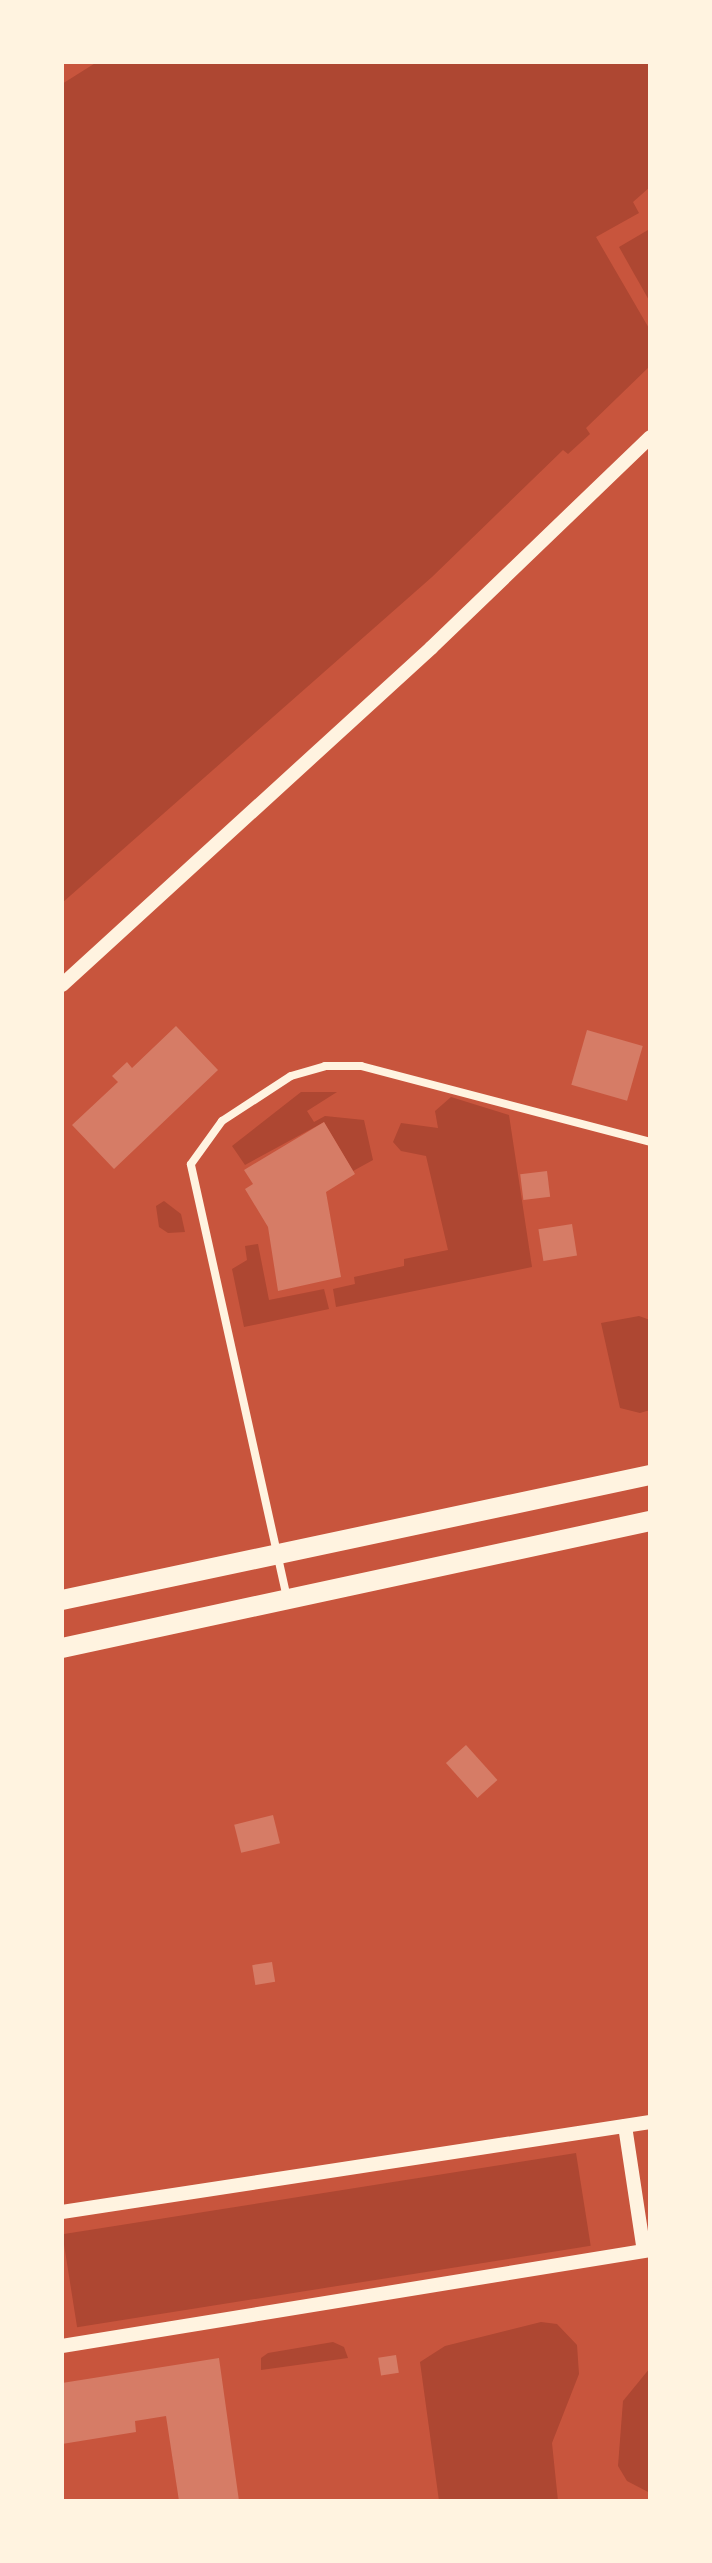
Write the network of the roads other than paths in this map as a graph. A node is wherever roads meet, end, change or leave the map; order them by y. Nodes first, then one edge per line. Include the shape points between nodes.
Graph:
1 (650, 437) edge
2 (62, 985) edge
3 (650, 1142) edge
4 (650, 1475) edge
5 (650, 1521) edge
6 (276, 1556) junction
7 (287, 1598) junction
8 (62, 1600) edge
9 (62, 1648) edge
10 (650, 2122) edge
11 (625, 2126) junction
12 (62, 2212) edge
13 (647, 2251) edge
14 (62, 2346) edge

1 - 2 street via 431,648
3 - 6 street via 361,1066 325,1066 291,1076 222,1121 191,1164
4 - 6 main road
5 - 7 main road
6 - 7 street
6 - 8 main road
7 - 9 main road
10 - 11 street
11 - 12 street
11 - 13 street
13 - 14 street

